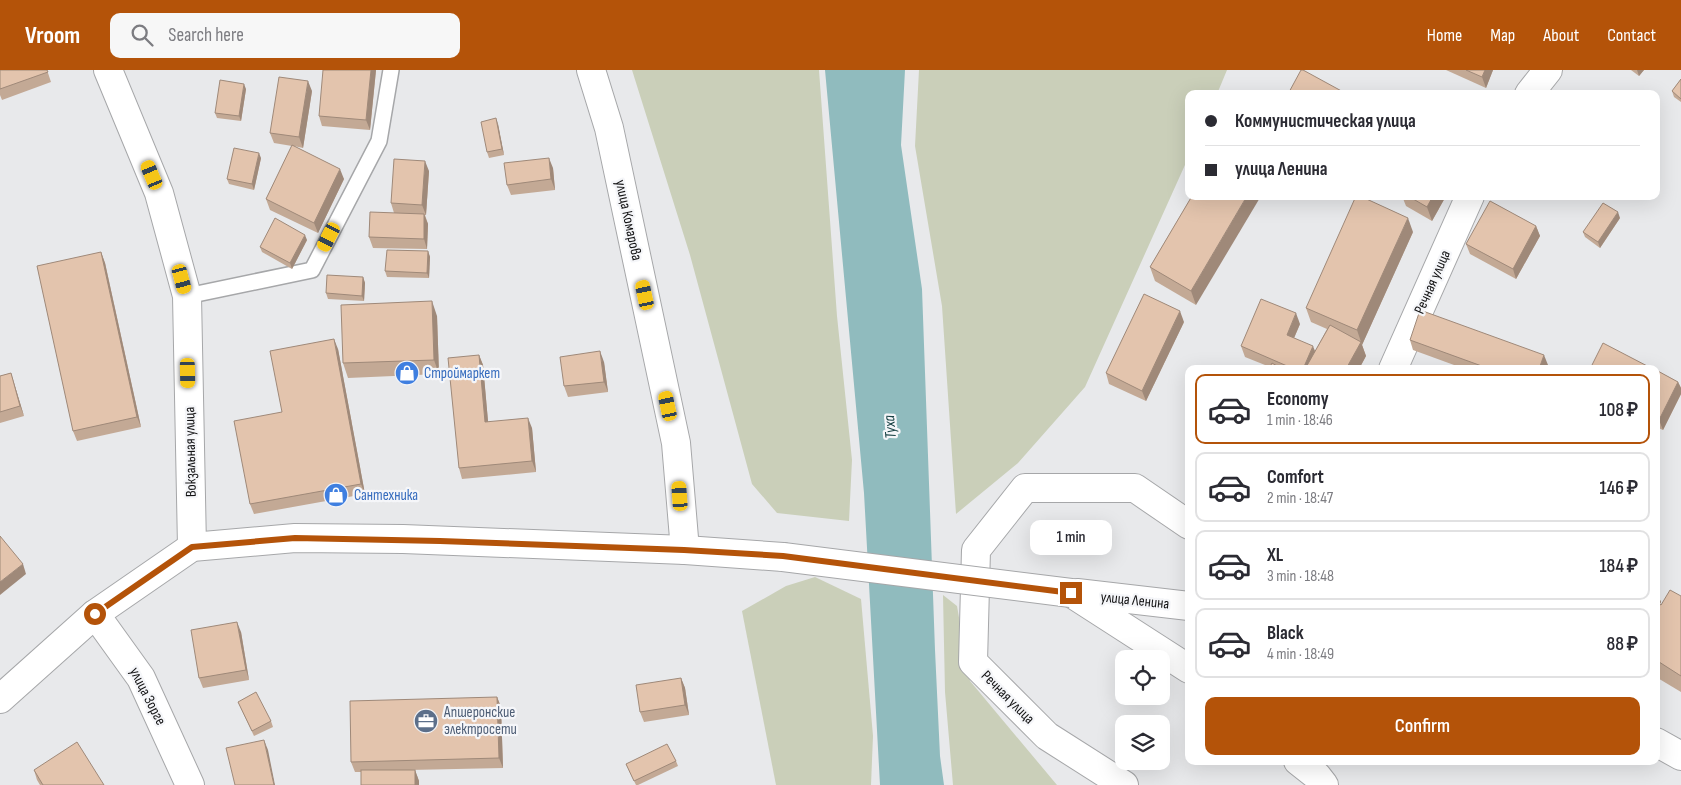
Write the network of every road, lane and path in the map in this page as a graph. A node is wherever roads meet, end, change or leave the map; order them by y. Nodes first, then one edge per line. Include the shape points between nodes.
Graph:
1 (108, 70) edge
2 (391, 70) edge
3 (591, 70) edge
4 (1548, 70) edge
5 (1532, 90) edge
6 (1468, 200) edge
7 (187, 296) junction
8 (1395, 365) edge
9 (1185, 522) edge
10 (192, 547) junction
11 (684, 550) junction
12 (1071, 593) junction
13 (1185, 606) edge
14 (95, 614) junction
15 (1185, 666) edge
16 (0, 699) edge
17 (1660, 744) edge
18 (1681, 756) edge
19 (1303, 765) edge
20 (190, 785) edge
21 (1124, 785) edge
22 (1324, 785) edge

1 - 7 street, Вокзальная улица via 159,193
2 - 7 lane via 379,140 312,270
3 - 11 street, улица Комарова via 610,128 676,443
4 - 5 street
6 - 8 street, Речная улица
7 - 10 street, Вокзальная улица
9 - 21 street, Речная улица via 1135,488 1025,488 976,550 974,662 1047,736
10 - 11 street, улица Ленина via 295,538
10 - 14 street
11 - 12 street, улица Ленина, bridge via 783,556
12 - 13 street, улица Ленина
12 - 15 street
14 - 16 street
14 - 20 street, улица Зорге via 141,678
17 - 18 street
19 - 22 street

